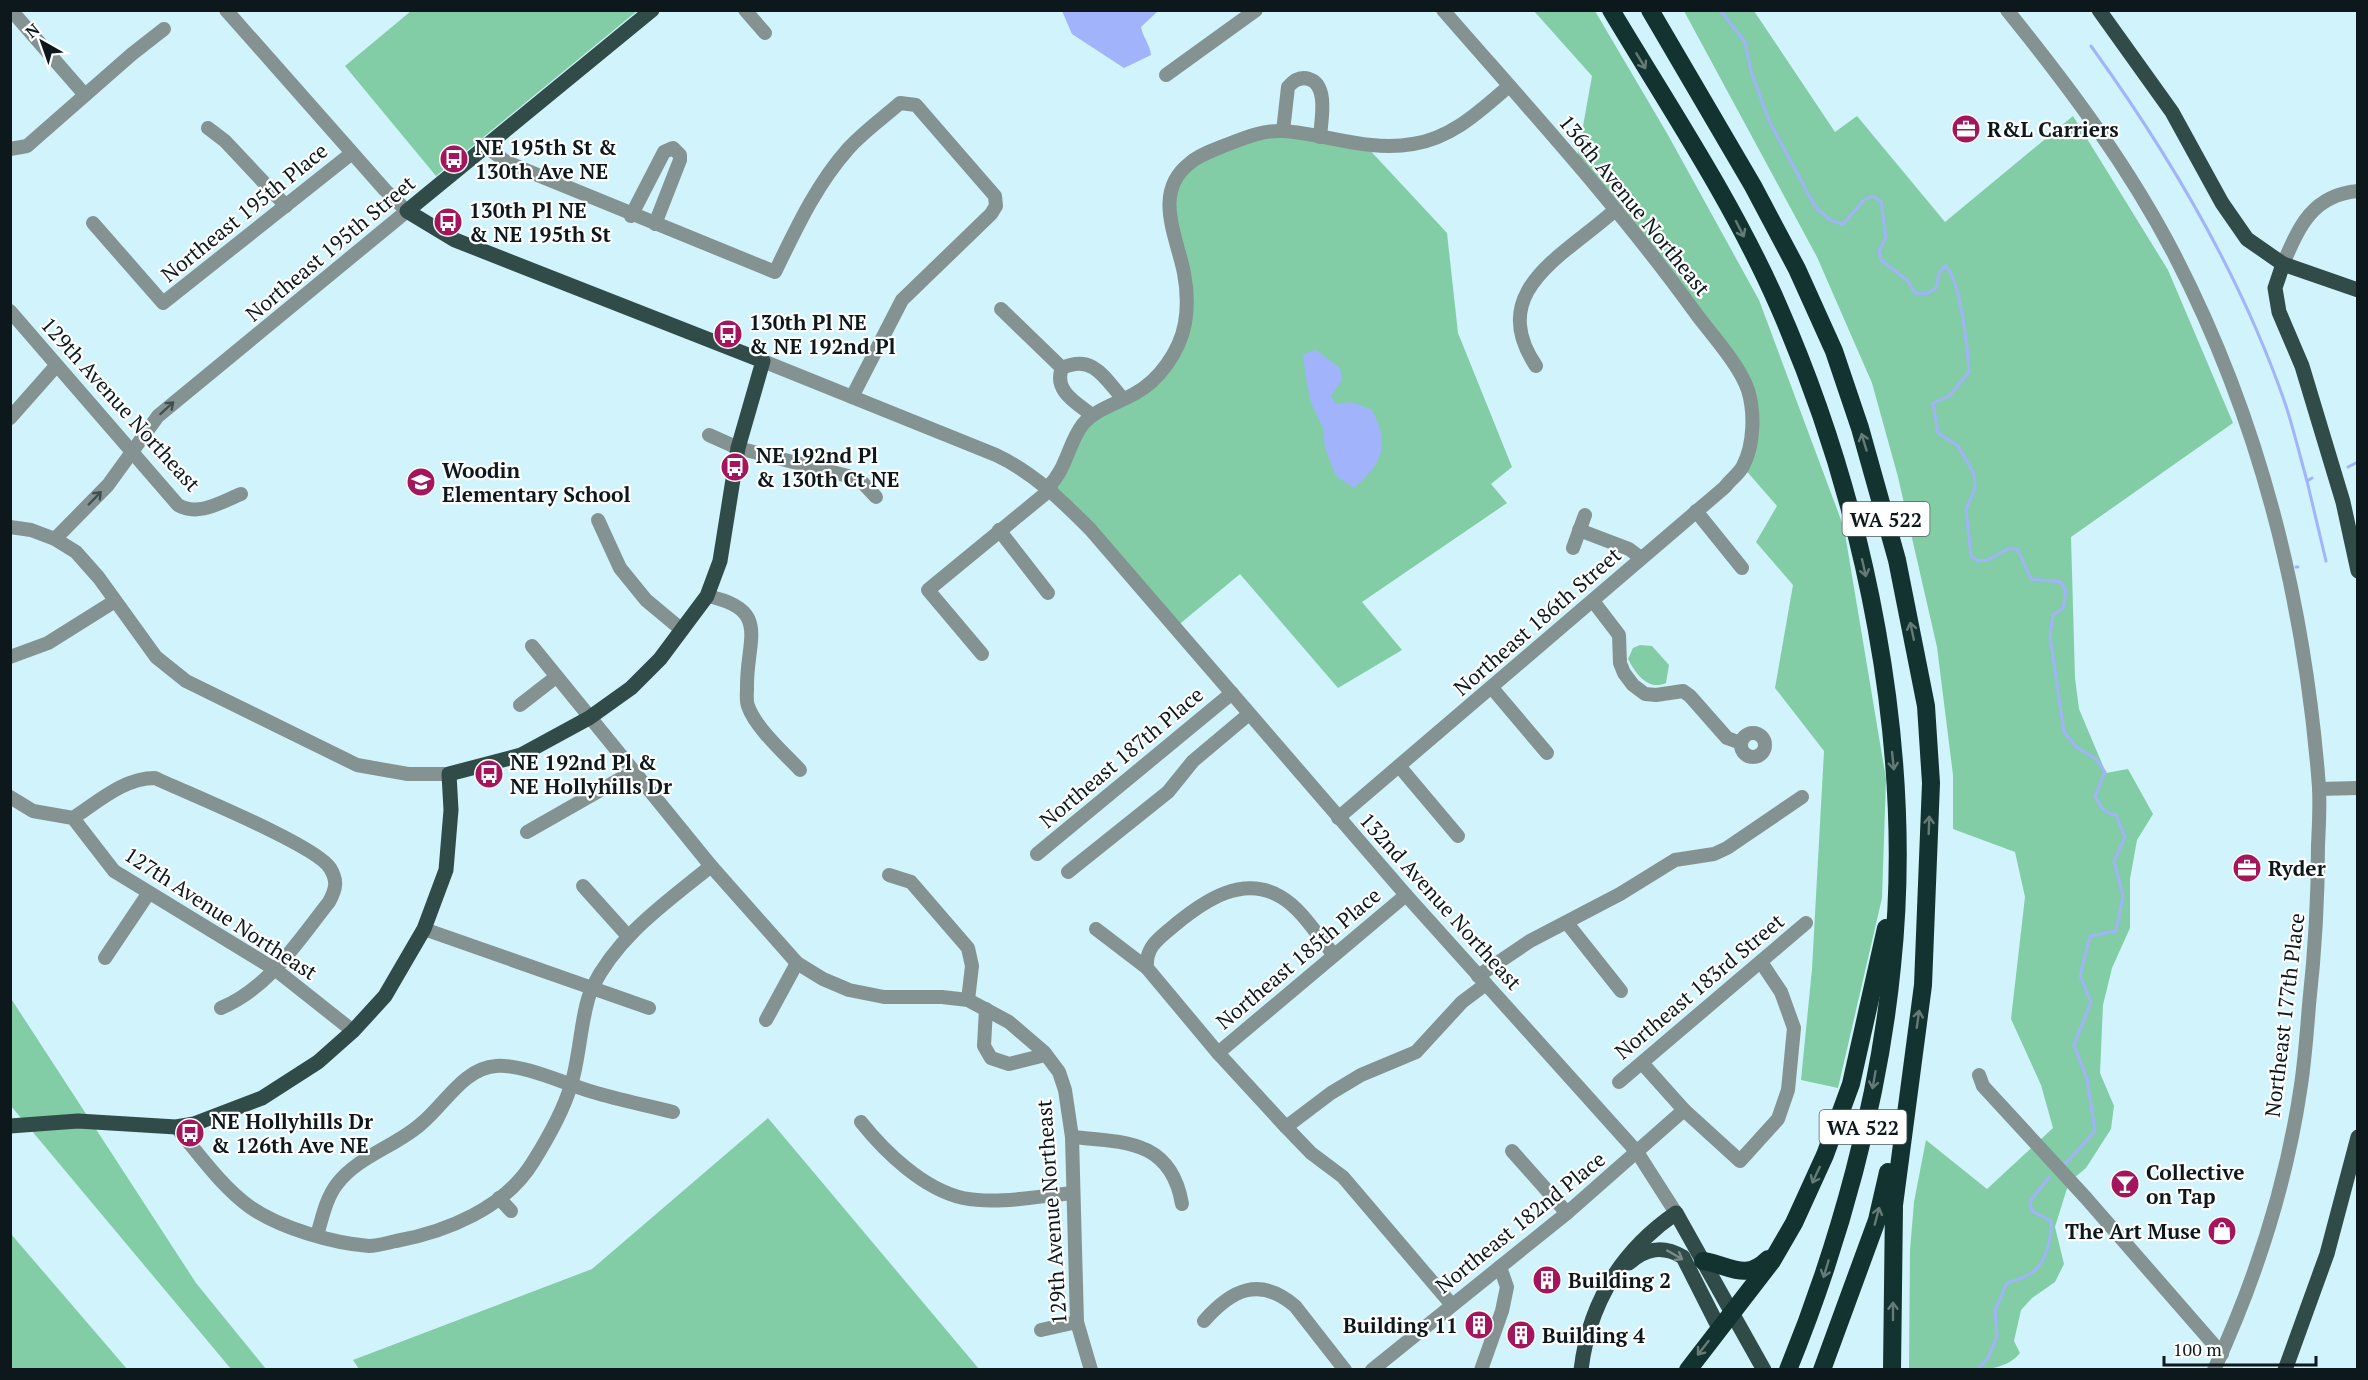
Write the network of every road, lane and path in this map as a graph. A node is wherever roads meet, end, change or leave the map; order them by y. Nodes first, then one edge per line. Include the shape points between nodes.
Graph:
1 (11, 10) edge
2 (226, 10) edge
3 (652, 10) edge
4 (745, 10) edge
5 (1256, 10) edge
6 (1443, 10) edge
7 (1611, 10) edge
8 (1650, 10) edge
9 (2007, 10) edge
10 (2099, 10) edge
11 (164, 30) dead end
12 (765, 33) dead end
13 (1166, 75) dead end
14 (1509, 86) junction
15 (85, 95) junction
16 (208, 128) dead end
17 (1283, 131) junction
18 (1320, 137) junction
19 (487, 147) junction
20 (10, 149) edge
21 (352, 153) junction
22 (2358, 191) edge
23 (285, 206) junction
24 (1615, 210) junction
25 (407, 211) junction
26 (631, 216) junction
27 (93, 223) dead end
28 (655, 224) junction
29 (2283, 264) junction
30 (2358, 290) edge
31 (1001, 309) dead end
32 (10, 310) edge
33 (763, 361) junction
34 (57, 366) junction
35 (1536, 366) dead end
36 (1062, 368) junction
37 (852, 397) junction
38 (1123, 399) junction
39 (1092, 415) junction
40 (10, 418) edge
41 (709, 435) dead end
42 (1749, 445) joint
43 (738, 448) junction
44 (133, 454) junction
45 (1050, 488) junction
46 (241, 494) dead end
47 (876, 497) dead end
48 (1696, 511) junction
49 (1585, 515) dead end
50 (598, 520) dead end
51 (10, 527) edge
52 (999, 530) junction
53 (1579, 530) junction
54 (55, 539) junction
55 (1573, 548) dead end
56 (1641, 558) junction
57 (1742, 568) dead end
58 (2358, 571) edge
59 (1048, 593) dead end
60 (706, 596) junction
61 (115, 601) junction
62 (1593, 601) junction
63 (681, 630) junction
64 (532, 646) dead end
65 (982, 654) dead end
66 (10, 657) edge
67 (556, 677) junction
68 (1492, 688) junction
69 (1232, 693) junction
70 (520, 705) dead end
71 (1249, 714) junction
72 (589, 718) junction
73 (1741, 743) dead end
74 (1547, 753) dead end
75 (1400, 766) junction
76 (800, 770) dead end
77 (634, 771) junction
78 (449, 774) junction
79 (2358, 788) edge
80 (2319, 789) junction
81 (10, 797) edge
82 (1802, 797) dead end
83 (74, 818) junction
84 (1338, 818) junction
85 (527, 832) dead end
86 (1458, 836) dead end
87 (1037, 854) dead end
88 (711, 866) junction
89 (1068, 872) dead end
90 (889, 875) dead end
91 (1897, 876) junction
92 (583, 886) dead end
93 (148, 894) junction
94 (1406, 895) junction
95 (1567, 923) junction
96 (1806, 923) dead end
97 (424, 929) junction
98 (1096, 929) dead end
99 (627, 935) junction
100 (1334, 955) junction
101 (105, 958) dead end
102 (1761, 962) junction
103 (797, 963) junction
104 (1147, 968) junction
105 (276, 970) junction
106 (1482, 980) junction
107 (592, 989) junction
108 (1621, 991) dead end
109 (968, 1000) junction
110 (221, 1008) dead end
111 (649, 1008) dead end
112 (986, 1009) junction
113 (766, 1020) dead end
114 (353, 1031) junction
115 (1218, 1053) junction
116 (1046, 1055) junction
117 (1642, 1063) junction
118 (1979, 1075) dead end
119 (1909, 1077) junction
120 (1619, 1082) dead end
121 (571, 1085) junction
122 (1684, 1110) junction
123 (673, 1112) dead end
124 (861, 1122) dead end
125 (10, 1126) edge
126 (176, 1127) junction
127 (1286, 1127) junction
128 (1072, 1137) junction
129 (2358, 1137) edge
130 (1512, 1150) dead end
131 (1637, 1152) junction
132 (1073, 1193) junction
133 (499, 1198) junction
134 (1182, 1204) dead end
135 (511, 1211) dead end
136 (1567, 1213) junction
137 (1676, 1213) junction
138 (316, 1235) junction
139 (1780, 1247) junction
140 (1703, 1261) junction
141 (1500, 1267) junction
142 (1609, 1281) junction
143 (1452, 1305) junction
144 (1733, 1314) junction
145 (1204, 1321) dead end
146 (1077, 1322) junction
147 (1719, 1328) junction
148 (1041, 1330) dead end
149 (2222, 1354) junction
150 (1091, 1370) edge
151 (1345, 1370) edge
152 (1372, 1370) edge
153 (1481, 1370) edge
154 (1581, 1370) edge
155 (1688, 1370) edge
156 (1764, 1370) edge
157 (1788, 1370) edge
158 (1822, 1370) edge
159 (1892, 1370) edge
160 (2214, 1370) edge
161 (2285, 1370) edge

1 - 15 street
2 - 21 street
3 - 19 main road, Northeast 195th Street
4 - 12 street
5 - 13 street
6 - 14 street, 136th Avenue Northeast
7 -> 91 highway, WA 522 via 1726,202 1778,303 1826,424 1876,619 1894,778
119 -> 8 highway, WA 522 via 1923,986 1931,783 1926,706 1897,560 1834,351 1753,186
9 - 80 street, Northeast 177th Place via 2113,151 2196,300 2258,458 2280,536 2300,626
10 - 29 main road via 2172,112 2234,223 2247,239
11 - 15 street
14 - 18 street via 1456,128 1415,144 1365,145
14 - 24 street, 136th Avenue Northeast
15 - 20 street via 27,146
16 - 23 street
17 - 18 street
17 - 18 street via 1288,87 1304,78 1316,82 1320,89
17 - 38 street via 1246,137 1204,154 1180,173 1168,207 1187,297 1185,323 1163,369 1148,385
19 - 25 main road, Northeast 195th Street
19 - 26 street via 514,165
21 - 23 street, Northeast 195th Place
21 - 25 street
22 - 29 street via 2331,198 2301,222
23 - 27 street, Northeast 195th Place via 164,303
24 - 35 street via 1539,276 1523,298 1518,326
24 - 42 street, 136th Avenue Northeast via 1679,290 1748,389 1753,414
25 - 33 main road via 455,240
44 -> 25 street, Northeast 195th Street via 146,429 192,385 274,323
26 - 28 street
26 - 28 street via 664,152 674,148 680,160
28 - 37 street via 775,272 805,210 849,148 900,103 916,105 995,196 996,206 902,300
29 - 30 main road
29 - 58 main road via 2276,288 2279,312 2302,366 2339,490
31 - 36 street
32 - 34 street, 129th Avenue Northeast
33 - 37 street, 132nd Avenue Northeast
33 - 43 main road
34 - 40 street
34 - 44 street, 129th Avenue Northeast
36 - 38 street via 1082,362 1092,365
36 - 39 street via 1059,375 1063,390
37 - 45 street, 132nd Avenue Northeast via 1004,459
38 - 39 street
39 - 45 street via 1078,433
41 - 43 street
42 - 48 street, Northeast 186th Street via 1743,467
43 - 47 street via 848,476 862,482
43 - 60 main road via 720,561
44 - 46 street, 129th Avenue Northeast via 188,510 202,510
54 -> 44 street, Northeast 195th Street via 108,486
45 - 52 street
45 - 69 street, 132nd Avenue Northeast
48 - 56 street, Northeast 186th Street
48 - 57 street
49 - 53 street
50 - 63 street via 620,568 646,600
51 - 54 street
52 - 59 street
52 - 65 street via 928,590
53 - 55 street
53 - 56 street via 1629,549
54 - 61 street via 88,564
56 - 62 street, Northeast 186th Street
60 - 63 main road
60 - 76 street via 726,600 751,623 747,706
61 - 66 street via 48,643
61 - 78 street via 156,657 186,681 357,765 408,774
62 - 68 street, Northeast 186th Street
62 - 73 street via 1618,635 1620,663 1633,685 1645,694 1683,692 1727,738
63 - 72 main road via 660,659 631,688
64 - 67 street, 129th Avenue Northeast
67 - 70 street
67 - 72 street, 129th Avenue Northeast
68 - 74 street
68 - 75 street, Northeast 186th Street
69 - 71 street, 132nd Avenue Northeast
69 - 87 street, Northeast 187th Place
71 - 84 street, 132nd Avenue Northeast
71 - 89 street via 1193,761 1168,792
72 - 77 street, 129th Avenue Northeast
72 - 78 main road via 521,754
75 - 84 street, Northeast 186th Street
75 - 86 street
77 - 85 street
77 - 88 street, 129th Avenue Northeast
78 - 97 main road via 451,810 446,870
79 - 80 street
80 - 149 street, Northeast 177th Place via 2317,928 2301,1085 2284,1168
81 - 83 street via 33,811
82 - 95 street via 1726,848 1675,860
83 - 93 street, 127th Avenue Northeast via 114,871
83 - 105 street via 128,782 155,778 317,854 330,866 336,890
84 - 94 street, 132nd Avenue Northeast
88 - 99 street
88 - 103 street, 129th Avenue Northeast
90 - 109 street via 911,882 968,948 972,966
91 -> 139 highway via 1851,1084 1825,1155
91 -> 157 highway, WA 522 via 1892,966 1873,1088 1845,1207
92 - 99 street
93 - 101 street
93 - 105 street, 127th Avenue Northeast
94 - 100 street, Northeast 185th Place
94 - 106 street, 132nd Avenue Northeast
95 - 106 street via 1530,941
95 - 108 street
96 - 102 street, Northeast 183rd Street
97 - 107 street
97 - 114 main road via 385,996
98 - 104 street
99 - 107 street
100 - 104 street via 1281,897 1261,889 1242,889 1224,892 1198,906 1152,945 1146,955
100 - 115 street, Northeast 185th Place
102 - 117 street, Northeast 183rd Street
102 - 122 street via 1781,992 1794,1028 1788,1090 1778,1119 1740,1161
103 - 109 street, 129th Avenue Northeast via 849,990 884,997
103 - 113 street
104 - 115 street
105 - 110 street via 243,999
105 - 114 street, 127th Avenue Northeast
106 - 127 street via 1416,1052 1361,1075
106 - 131 street, 132nd Avenue Northeast
107 - 111 street
107 - 121 street
109 - 112 street, 129th Avenue Northeast
112 - 116 street, 129th Avenue Northeast via 1009,1022
112 - 116 street via 984,1046 991,1058 1009,1064
114 - 126 main road via 318,1062 262,1098
115 - 127 street
116 - 128 street, 129th Avenue Northeast via 1059,1072 1065,1090
117 - 120 street, Northeast 183rd Street
117 - 122 street
118 - 149 street via 1983,1086
158 -> 119 highway, WA 522 via 1877,1220
159 -> 119 highway via 1894,1205
121 - 123 street
121 - 133 street via 532,1165
121 - 138 street via 499,1065 470,1075 422,1124 350,1170 337,1184
122 - 131 street, Northeast 182nd Place
124 - 132 street via 878,1143 940,1191 993,1200
125 - 126 main road via 78,1121
126 - 138 street via 250,1207 285,1226
127 - 143 street via 1342,1177
128 - 132 street, 129th Avenue Northeast
128 - 134 street via 1127,1142 1150,1149 1178,1182
129 - 161 main road via 2327,1254
130 - 136 street
131 - 136 street, Northeast 182nd Place
131 - 137 street, 132nd Avenue Northeast
132 - 146 street, 129th Avenue Northeast
133 - 135 street
133 - 138 street via 436,1232 406,1239 370,1246
136 - 141 street, Northeast 182nd Place
137 - 140 main road, 132nd Avenue Northeast
137 - 142 main road via 1639,1243
139 - 140 highway via 1750,1271
139 - 144 highway
140 - 144 main road, 132nd Avenue Northeast
141 - 143 street, Northeast 182nd Place
141 - 153 street via 1506,1287 1502,1311
142 -> 147 main road via 1646,1252 1672,1251 1683,1257
142 - 154 main road via 1587,1332
143 - 152 street, Northeast 182nd Place
144 - 147 highway
144 - 156 main road, 132nd Avenue Northeast
145 - 151 street via 1236,1293 1252,1288 1268,1291 1285,1297 1295,1306
146 - 148 street
146 - 150 street, 129th Avenue Northeast
147 -> 155 highway
149 - 160 street, Northeast 177th Place

